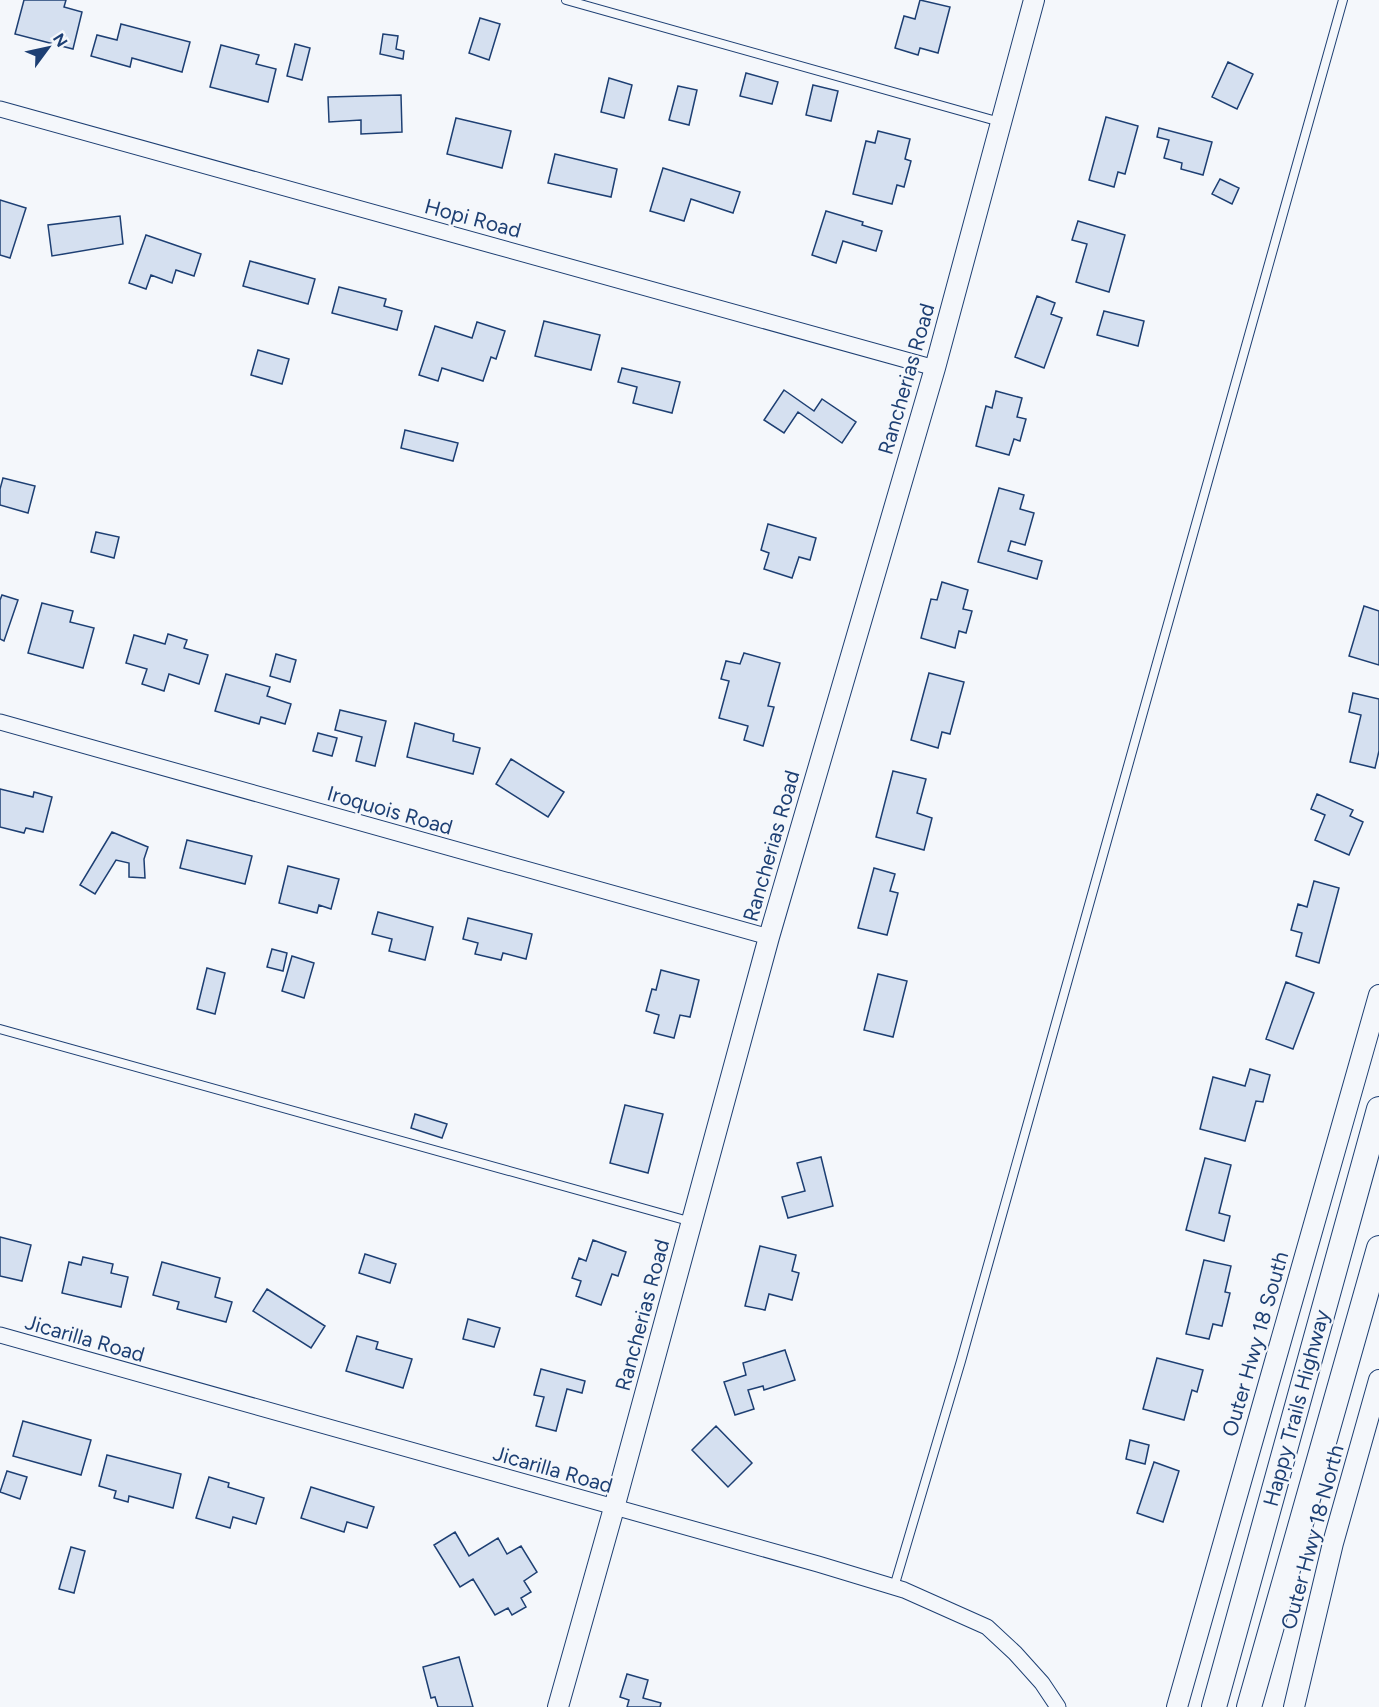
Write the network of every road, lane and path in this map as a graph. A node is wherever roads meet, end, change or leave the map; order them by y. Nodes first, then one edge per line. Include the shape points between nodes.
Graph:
1 (566, 0) edge
2 (1034, 0) edge
3 (1343, 0) edge
4 (0, 109) edge
5 (1001, 122) junction
6 (935, 368) junction
7 (0, 722) edge
8 (769, 937) junction
9 (1379, 994) edge
10 (0, 1029) edge
11 (1379, 1109) edge
12 (692, 1222) junction
13 (1379, 1248) edge
14 (0, 1335) edge
15 (1379, 1380) edge
16 (614, 1508) junction
17 (894, 1587) junction
18 (558, 1707) edge
19 (1058, 1707) edge
20 (1177, 1707) edge
21 (1214, 1707) edge
22 (1249, 1707) edge
23 (1294, 1707) edge

1 - 5 lane
2 - 5 street, Rancherias Road
3 - 17 lane
4 - 6 street, Hopi Road
5 - 6 street, Rancherias Road
6 - 8 street, Rancherias Road
7 - 8 street, Iroquois Road
8 - 12 street, Rancherias Road
9 - 20 street, Outer Hwy 18 South
10 - 12 lane
11 - 21 main road, Happy Trails Highway
12 - 16 street, Rancherias Road
13 - 22 main road, Happy Trails Highway
14 - 16 street, Jicarilla Road
15 - 23 street, Outer Hwy 18 North via 1333,1543
16 - 17 street, Jicarilla Road
16 - 18 street, Rancherias Road
17 - 19 street, Jicarilla Road via 987,1628 1016,1653

